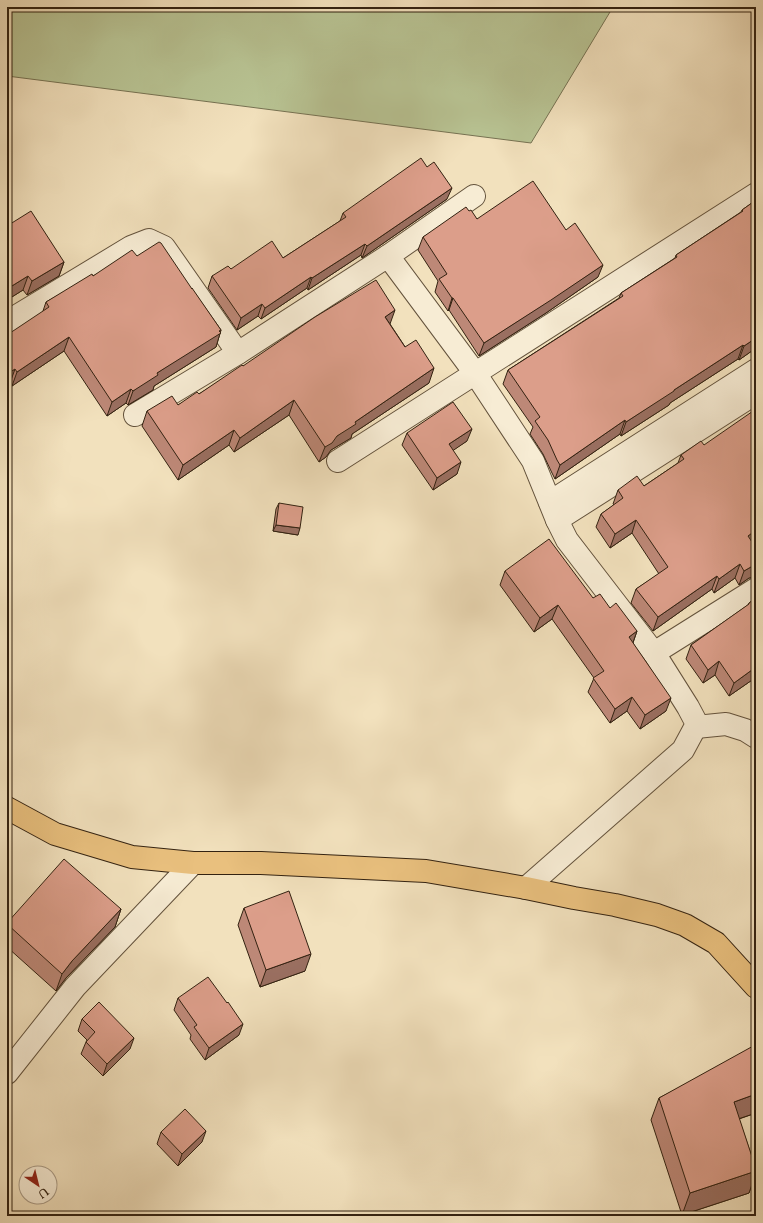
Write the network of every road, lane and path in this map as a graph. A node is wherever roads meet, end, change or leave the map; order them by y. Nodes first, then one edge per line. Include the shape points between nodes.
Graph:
1 (756, 194) edge
2 (474, 196) dead end
3 (388, 256) junction
4 (7, 322) edge
5 (238, 353) junction
6 (756, 370) edge
7 (475, 374) junction
8 (756, 393) edge
9 (135, 415) dead end
10 (338, 461) dead end
11 (553, 511) junction
12 (756, 589) edge
13 (654, 653) junction
14 (696, 727) junction
15 (756, 736) edge
16 (7, 808) edge
17 (193, 863) junction
18 (526, 888) junction
19 (756, 987) edge
20 (7, 1073) edge

1 - 7 street
2 - 3 street
3 - 5 street
3 - 7 street
4 - 5 street via 131,247 150,240 164,247
5 - 9 street
6 - 11 street
7 - 10 street
7 - 11 street via 533,461
8 - 11 street
11 - 13 street via 567,540
12 - 13 street
13 - 14 street via 688,706 697,724
14 - 15 street via 726,724
14 - 18 street via 683,750
16 - 17 main road via 55,834 132,857
17 - 18 main road via 261,863 426,871
17 - 20 street via 75,987
18 - 19 main road via 615,905 685,925 716,943

